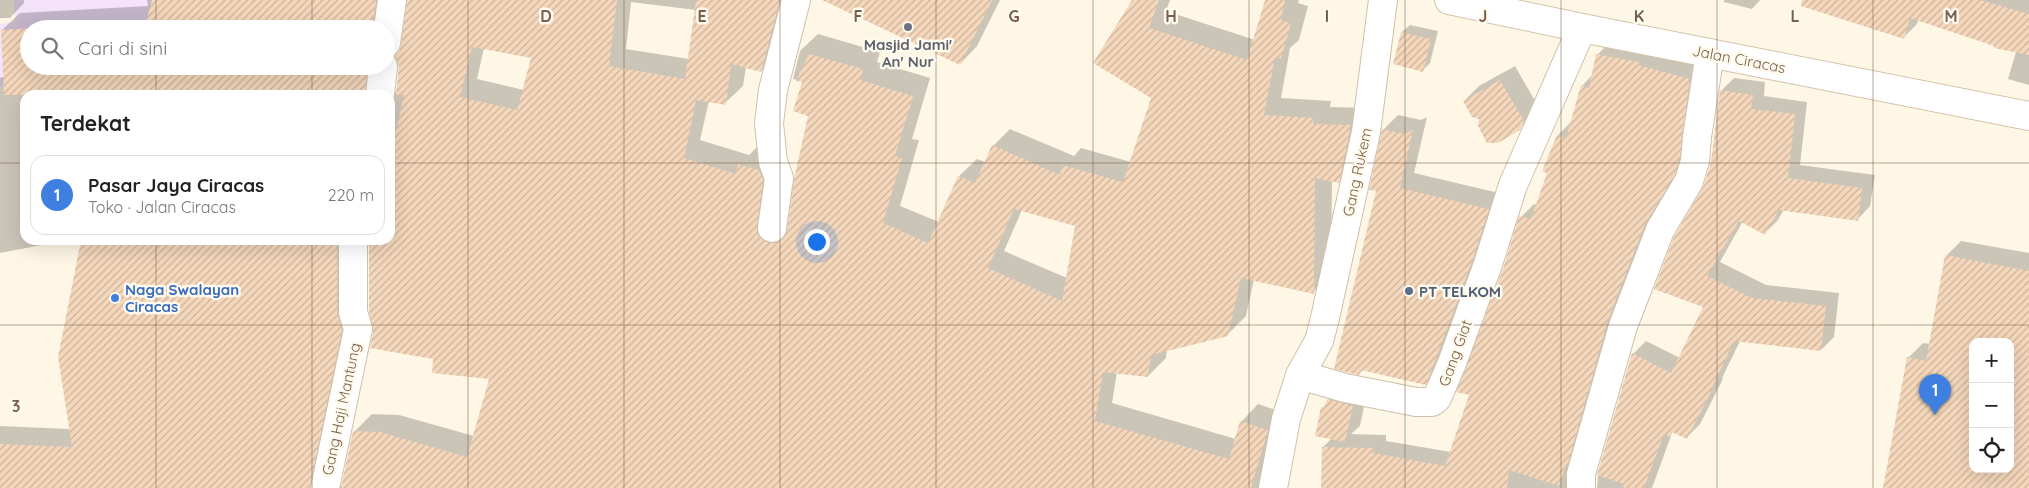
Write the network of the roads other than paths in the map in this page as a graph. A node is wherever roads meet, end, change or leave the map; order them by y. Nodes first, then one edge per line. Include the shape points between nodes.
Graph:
1 (392, 0) edge
2 (796, 0) edge
3 (1383, 0) edge
4 (1449, 0) edge
5 (389, 20) edge
6 (1582, 28) junction
7 (1710, 53) junction
8 (382, 75) edge
9 (381, 90) edge
10 (2029, 116) edge
11 (772, 228) dead end
12 (352, 245) edge
13 (1300, 375) junction
14 (325, 488) edge
15 (1273, 488) edge
16 (1581, 488) edge

1 - 5 street
2 - 11 street via 773,90 769,122 773,162 779,178
3 - 13 street, Gang Rukem via 1366,132 1319,341
4 - 6 street, Jalan Ciracas
6 - 7 street, Jalan Ciracas
6 - 13 street, Gang Giat via 1513,185 1488,264 1437,398 1432,402 1416,402
7 - 10 street, Jalan Ciracas
7 - 16 street via 1695,161 1689,180 1660,230 1623,326 1581,474
8 - 9 street
12 - 14 street, Gang Haji Mantung via 353,312 358,329
13 - 15 street via 1286,419

